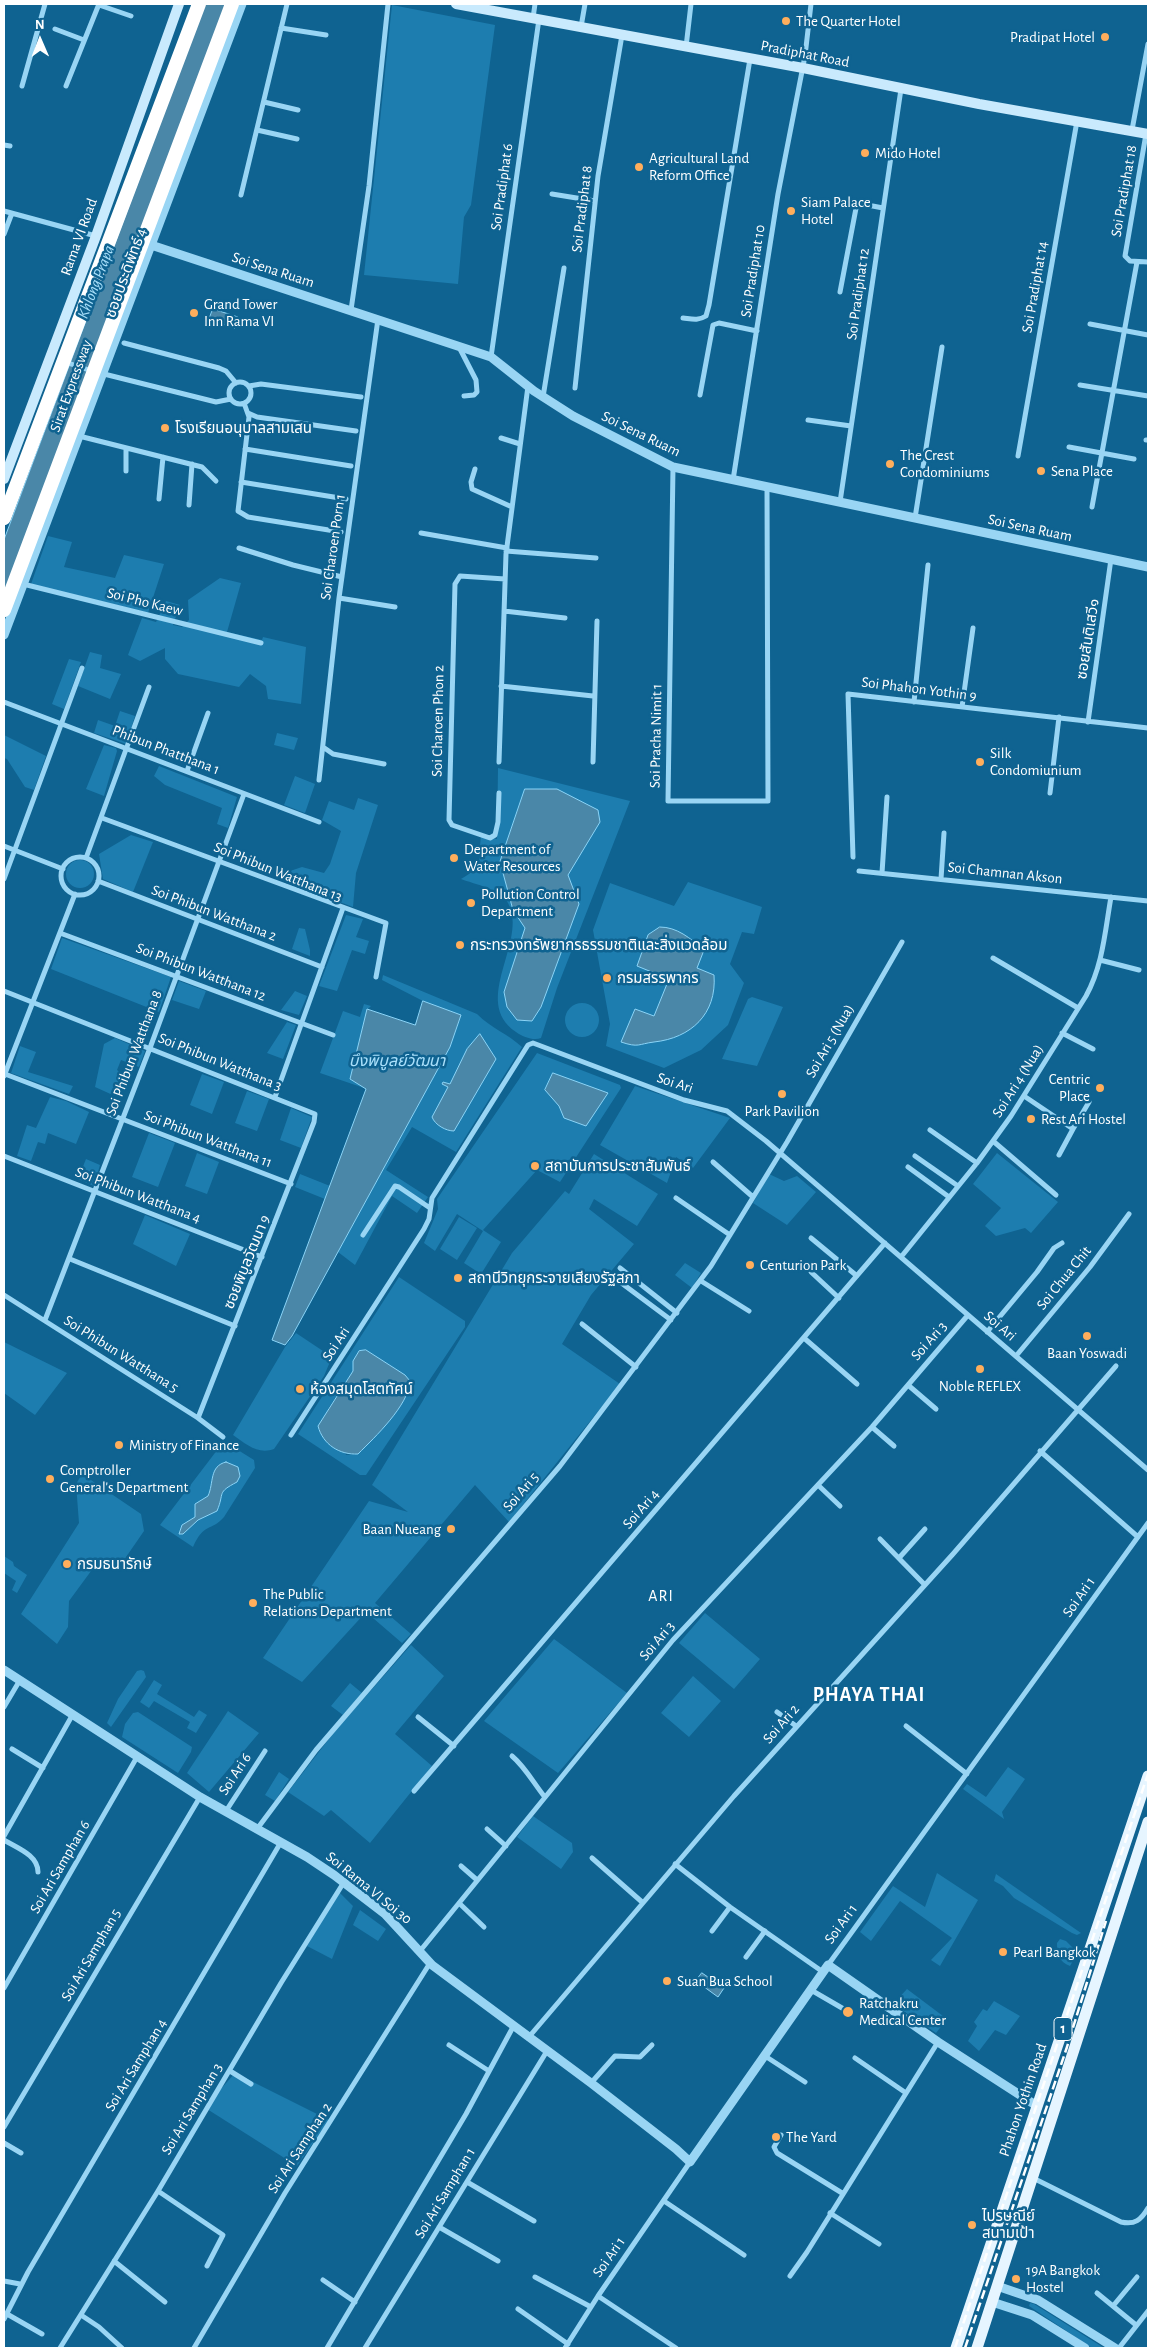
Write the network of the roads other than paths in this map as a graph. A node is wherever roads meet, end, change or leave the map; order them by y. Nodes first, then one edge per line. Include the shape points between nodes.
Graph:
1 (45, 4) edge
2 (99, 4) edge
3 (179, 4) edge
4 (199, 4) edge
5 (232, 4) edge
6 (242, 4) edge
7 (287, 4) edge
8 (388, 4) edge
9 (456, 4) edge
10 (535, 4) edge
11 (584, 4) edge
12 (691, 4) edge
13 (811, 4) edge
14 (131, 16) dead end
15 (536, 19) junction
16 (282, 28) junction
17 (581, 28) junction
18 (55, 29) dead end
19 (326, 35) dead end
20 (622, 35) junction
21 (84, 40) junction
22 (1148, 44) edge
23 (686, 47) junction
24 (750, 58) junction
25 (803, 68) junction
26 (22, 86) dead end
27 (66, 86) dead end
28 (901, 89) junction
29 (264, 102) junction
30 (298, 110) dead end
31 (1077, 122) junction
32 (257, 130) junction
33 (1132, 130) junction
34 (1147, 134) edge
35 (297, 139) dead end
36 (552, 194) dead end
37 (242, 195) dead end
38 (595, 201) junction
39 (883, 208) junction
40 (4, 211) edge
41 (12, 213) junction
42 (4, 234) edge
43 (96, 236) junction
44 (151, 245) junction
45 (1137, 262) junction
46 (1148, 262) edge
47 (564, 268) dead end
48 (840, 292) dead end
49 (350, 310) junction
50 (684, 318) dead end
51 (378, 319) junction
52 (1090, 324) dead end
53 (1124, 330) junction
54 (757, 331) junction
55 (1148, 335) edge
56 (124, 343) dead end
57 (459, 347) junction
58 (942, 347) dead end
59 (50, 357) junction
60 (491, 357) junction
61 (103, 374) junction
62 (236, 383) junction
63 (1080, 385) dead end
64 (248, 386) junction
65 (528, 386) junction
66 (575, 388) dead end
67 (1113, 390) junction
68 (700, 395) dead end
69 (464, 396) dead end
70 (1148, 396) edge
71 (361, 397) dead end
72 (543, 397) junction
73 (231, 399) junction
74 (244, 403) junction
75 (248, 413) junction
76 (808, 420) dead end
77 (851, 426) junction
78 (356, 432) dead end
79 (79, 436) junction
80 (501, 438) dead end
81 (520, 444) junction
82 (1069, 447) dead end
83 (126, 448) junction
84 (245, 449) junction
85 (1102, 453) junction
86 (1018, 456) dead end
87 (163, 457) junction
88 (1134, 459) dead end
89 (192, 464) junction
90 (6, 466) edge
91 (351, 466) dead end
92 (673, 467) junction
93 (475, 469) dead end
94 (126, 471) dead end
95 (4, 479) edge
96 (733, 480) junction
97 (216, 481) dead end
98 (241, 482) junction
99 (767, 487) junction
100 (159, 499) dead end
101 (346, 499) dead end
102 (840, 502) junction
103 (189, 505) dead end
104 (512, 507) junction
105 (1092, 507) dead end
106 (4, 518) edge
107 (915, 518) junction
108 (341, 532) dead end
109 (422, 534) dead end
110 (239, 548) dead end
111 (506, 549) junction
112 (596, 558) dead end
113 (1111, 559) junction
114 (928, 565) dead end
115 (1148, 567) edge
116 (342, 577) junction
117 (505, 579) junction
118 (23, 584) junction
119 (339, 598) junction
120 (395, 607) dead end
121 (4, 610) edge
122 (504, 611) junction
123 (565, 618) dead end
124 (596, 621) dead end
125 (972, 628) dead end
126 (4, 635) edge
127 (261, 644) dead end
128 (82, 668) dead end
129 (501, 686) junction
130 (149, 687) dead end
131 (594, 696) junction
132 (4, 702) edge
133 (914, 702) junction
134 (962, 707) junction
135 (208, 713) dead end
136 (1059, 717) junction
137 (1088, 722) junction
138 (61, 724) junction
139 (1148, 728) edge
140 (323, 747) junction
141 (126, 748) junction
142 (499, 762) dead end
143 (593, 762) dead end
144 (384, 764) dead end
145 (187, 771) junction
146 (319, 780) dead end
147 (499, 793) dead end
148 (1050, 793) dead end
149 (244, 794) junction
150 (886, 797) dead end
151 (102, 818) junction
152 (319, 822) dead end
153 (944, 833) dead end
154 (4, 846) edge
155 (15, 850) junction
156 (853, 857) dead end
157 (86, 858) junction
158 (219, 861) junction
159 (63, 869) junction
160 (859, 871) dead end
161 (882, 873) junction
162 (4, 879) edge
163 (941, 879) junction
164 (98, 881) junction
165 (75, 894) junction
166 (1148, 894) edge
167 (1111, 897) junction
168 (1148, 901) edge
169 (343, 908) junction
170 (197, 920) junction
171 (60, 933) junction
172 (902, 942) dead end
173 (993, 958) dead end
174 (1100, 960) junction
175 (322, 967) junction
176 (1139, 970) dead end
177 (177, 976) junction
178 (376, 977) dead end
179 (4, 991) edge
180 (33, 1003) junction
181 (1078, 1008) junction
182 (302, 1023) junction
183 (1062, 1033) junction
184 (333, 1035) dead end
185 (150, 1048) junction
186 (1093, 1049) dead end
187 (4, 1075) edge
188 (1024, 1096) junction
189 (275, 1097) junction
190 (1089, 1102) dead end
191 (315, 1114) joint
192 (123, 1119) junction
193 (1074, 1129) junction
194 (930, 1130) dead end
195 (993, 1141) junction
196 (780, 1153) junction
197 (1059, 1155) dead end
198 (4, 1156) edge
199 (915, 1156) dead end
200 (713, 1162) dead end
201 (977, 1163) junction
202 (908, 1167) dead end
203 (291, 1184) junction
204 (958, 1186) junction
205 (95, 1192) junction
206 (1056, 1195) dead end
207 (753, 1197) junction
208 (949, 1197) junction
209 (676, 1198) dead end
210 (430, 1208) junction
211 (1130, 1214) dead end
212 (363, 1235) dead end
213 (730, 1235) junction
214 (811, 1238) dead end
215 (885, 1243) junction
216 (1062, 1243) dead end
217 (262, 1257) junction
218 (901, 1257) junction
219 (70, 1260) junction
220 (620, 1268) dead end
221 (810, 1272) dead end
222 (612, 1276) dead end
223 (857, 1276) junction
224 (701, 1281) junction
225 (4, 1295) edge
226 (839, 1298) junction
227 (749, 1312) dead end
228 (677, 1313) junction
229 (968, 1315) junction
230 (45, 1320) junction
231 (671, 1320) junction
232 (582, 1324) dead end
233 (235, 1326) junction
234 (987, 1332) junction
235 (804, 1338) junction
236 (1016, 1356) junction
237 (1116, 1366) dead end
238 (636, 1367) junction
239 (857, 1384) dead end
240 (908, 1385) junction
241 (936, 1409) dead end
242 (1077, 1409) junction
243 (198, 1418) junction
244 (872, 1427) junction
245 (291, 1436) dead end
246 (223, 1437) dead end
247 (894, 1446) dead end
248 (1040, 1450) junction
249 (1148, 1470) edge
250 (818, 1485) junction
251 (840, 1506) dead end
252 (1148, 1523) edge
253 (925, 1529) dead end
254 (1138, 1537) junction
255 (880, 1539) dead end
256 (899, 1558) junction
257 (924, 1584) junction
258 (4, 1670) edge
259 (20, 1680) junction
260 (4, 1707) edge
261 (777, 1712) dead end
262 (73, 1714) junction
263 (418, 1717) dead end
264 (796, 1726) junction
265 (906, 1726) dead end
266 (454, 1746) junction
267 (12, 1749) dead end
268 (265, 1751) dead end
269 (512, 1756) dead end
270 (137, 1757) junction
271 (43, 1768) junction
272 (967, 1774) junction
273 (1148, 1776) edge
274 (414, 1791) dead end
275 (544, 1796) junction
276 (200, 1797) junction
277 (226, 1811) junction
278 (1148, 1822) edge
279 (258, 1829) junction
280 (487, 1829) dead end
281 (4, 1836) edge
282 (4, 1840) edge
283 (281, 1842) junction
284 (506, 1846) junction
285 (592, 1858) dead end
286 (675, 1864) junction
287 (1120, 1864) junction
288 (461, 1866) dead end
289 (1132, 1869) junction
290 (38, 1872) dead end
291 (477, 1880) junction
292 (344, 1882) junction
293 (642, 1902) junction
294 (459, 1903) junction
295 (730, 1907) junction
296 (484, 1928) dead end
297 (712, 1930) dead end
298 (765, 1931) junction
299 (420, 1951) junction
300 (746, 1957) dead end
301 (430, 1963) junction
302 (825, 1969) junction
303 (4, 1988) edge
304 (811, 1990) junction
305 (842, 2008) dead end
306 (513, 2027) junction
307 (528, 2038) junction
308 (938, 2042) junction
309 (652, 2045) dead end
310 (449, 2046) dead end
311 (547, 2051) junction
312 (766, 2056) junction
313 (855, 2058) dead end
314 (230, 2071) junction
315 (489, 2071) junction
316 (805, 2082) dead end
317 (591, 2083) junction
318 (251, 2084) dead end
319 (906, 2093) junction
320 (1037, 2106) junction
321 (1054, 2112) junction
322 (4, 2127) edge
323 (781, 2135) dead end
324 (4, 2143) edge
325 (21, 2153) dead end
326 (690, 2162) junction
327 (1032, 2178) junction
328 (467, 2182) junction
329 (158, 2191) junction
330 (842, 2193) junction
331 (664, 2201) junction
332 (1148, 2208) edge
333 (830, 2213) junction
334 (534, 2221) dead end
335 (439, 2227) junction
336 (879, 2244) dead end
337 (744, 2255) dead end
338 (114, 2261) junction
339 (498, 2261) dead end
340 (207, 2266) dead end
341 (790, 2276) dead end
342 (535, 2277) dead end
343 (1137, 2277) dead end
344 (323, 2280) dead end
345 (4, 2281) edge
346 (978, 2283) junction
347 (20, 2284) junction
348 (997, 2286) junction
349 (1097, 2293) dead end
350 (598, 2296) junction
351 (165, 2302) dead end
352 (355, 2302) junction
353 (992, 2302) junction
354 (1113, 2306) junction
355 (591, 2307) junction
356 (518, 2309) dead end
357 (1148, 2312) edge
358 (7, 2314) junction
359 (81, 2315) junction
360 (4, 2319) edge
361 (1136, 2326) junction
362 (42, 2334) dead end
363 (566, 2346) edge
364 (1080, 2347) edge
365 (60, 2348) edge
366 (122, 2348) edge
367 (194, 2348) edge
368 (327, 2348) edge
369 (365, 2348) edge
370 (676, 2348) edge
371 (956, 2348) edge
372 (977, 2348) edge
373 (1117, 2348) edge

1 - 26 street
2 - 14 street
2 - 21 street
3 - 43 main road, Rama VI Road
4 - 106 highway, Sirat Expressway, bridge
5 - 121 highway, Sirat Expressway, bridge
6 - 44 street, ซอยประดิพัทธ์ 4
7 - 16 street
8 - 49 street via 369,186
9 - 15 main road, Pradiphat Road
10 - 15 street, Soi Pradiphat 6
11 - 17 street
12 - 23 street
13 - 25 street, Soi Pradiphat 10
15 - 17 main road, Pradiphat Road
15 - 60 street, Soi Pradiphat 6
16 - 19 street
16 - 29 street
17 - 20 main road, Pradiphat Road
18 - 21 street
20 - 23 main road, Pradiphat Road
20 - 38 street, Soi Pradiphat 8
21 - 27 street
22 - 33 street
23 - 24 main road, Pradiphat Road
24 - 25 main road, Pradiphat Road
24 - 50 street via 708,310 702,318
25 - 28 main road, Pradiphat Road
25 - 54 street, Soi Pradiphat 10 via 778,194
28 - 31 main road, Pradiphat Road
28 - 39 street, Soi Pradiphat 12
29 - 30 street
29 - 32 street
31 - 33 main road, Pradiphat Road
31 - 86 street, Soi Pradiphat 14
32 - 35 street
32 - 37 street
33 - 34 main road, Pradiphat Road
34 - 45 street, Soi Pradiphat 18 via 1125,256
36 - 38 street
38 - 66 street, Soi Pradiphat 8
39 - 48 street via 857,203
39 - 77 street, Soi Pradiphat 12
40 - 41 street
41 - 42 street
41 - 43 street
43 - 59 main road, Rama VI Road
44 - 49 street, Soi Sena Ruam
44 - 61 street, ซอยประดิพัทธ์ 4
45 - 46 street
45 - 53 street
47 - 72 street
49 - 51 street, Soi Sena Ruam
51 - 57 street, Soi Sena Ruam
51 - 116 street, Soi Charoen Porn 1
52 - 53 street
53 - 55 street
53 - 67 street
54 - 68 street via 713,325
54 - 96 street, Soi Pradiphat 10
56 - 62 street via 219,368
57 - 60 street, Soi Sena Ruam
57 - 69 street via 478,384 474,395
58 - 107 street
59 - 61 street
59 - 90 main road, Rama VI Road
60 - 65 street, Soi Sena Ruam
61 - 73 street via 216,402
61 - 79 street, ซอยประดิพัทธ์ 4
62 - 64 street
62 - 73 street via 229,391
63 - 67 street
64 - 71 street via 262,384
64 - 74 street via 250,396
65 - 72 street, Soi Sena Ruam
65 - 81 street
67 - 70 street
67 - 85 street
72 - 92 street, Soi Sena Ruam via 573,416
73 - 74 street via 235,403
74 - 75 street
75 - 78 street
75 - 84 street
76 - 77 street
77 - 102 street, Soi Pradiphat 12
79 - 83 street
79 - 118 street, ซอยประดิพัทธ์ 4
80 - 81 street
81 - 104 street
82 - 85 street
83 - 87 street
83 - 94 street
84 - 91 street
84 - 98 street
85 - 88 street
85 - 105 street
87 - 89 street
87 - 100 street
89 - 97 street via 202,467
89 - 103 street
90 - 95 main road, Rama VI Road
92 - 96 street, Soi Sena Ruam
92 - 99 street, Soi Pracha Nimit 1 via 668,801 768,801
93 - 104 street via 472,489
96 - 99 street, Soi Sena Ruam
98 - 101 street
98 - 108 street via 238,506 241,514
99 - 102 street, Soi Sena Ruam
102 - 107 street, Soi Sena Ruam
104 - 111 street
107 - 113 street, Soi Sena Ruam
109 - 111 street
110 - 116 street
111 - 112 street
111 - 117 street
113 - 115 street, Soi Sena Ruam
113 - 137 street, ซอยสันติเสวี๑
114 - 133 street
116 - 119 street, Soi Charoen Porn 1
117 - 122 street
117 - 147 street, Soi Charoen Phon 2 via 460,576 455,584 449,820 452,825 490,838 495,835
118 - 126 street, ซอยประดิพัทธ์ 4
118 - 127 street, Soi Pho Kaew
119 - 120 street
119 - 140 street, Soi Charoen Porn 1
122 - 123 street
122 - 129 street
124 - 131 street
125 - 134 street
128 - 138 street
129 - 131 street
129 - 142 street
130 - 141 street
131 - 143 street
132 - 138 street, Phibun Phatthana 1
133 - 134 street, Soi Phahon Yothin 9
133 - 156 street, Soi Phahon Yothin 9 via 848,694
134 - 136 street, Soi Phahon Yothin 9
135 - 145 street
136 - 137 street, Soi Phahon Yothin 9
136 - 148 street
137 - 139 street, Soi Phahon Yothin 9
138 - 141 street, Phibun Phatthana 1
138 - 155 street
140 - 144 street via 333,754
140 - 146 street, Soi Charoen Porn 1
141 - 145 street, Phibun Phatthana 1
141 - 151 street
145 - 149 street, Phibun Phatthana 1
149 - 152 street, Phibun Phatthana 1
149 - 158 street, Soi Phibun Watthana 8
150 - 161 street
151 - 157 street
151 - 158 street, Soi Phibun Watthana 13
153 - 163 street
154 - 155 street
155 - 159 street
155 - 162 street
157 - 159 street via 70,860
157 - 164 street via 98,869
158 - 169 street, Soi Phibun Watthana 13
158 - 170 street, Soi Phibun Watthana 8
159 - 165 street via 62,881
160 - 161 street, Soi Chamnan Akson
161 - 163 street, Soi Chamnan Akson
163 - 167 street, Soi Chamnan Akson
164 - 165 street via 93,890
164 - 170 street, Soi Phibun Watthana 2
165 - 171 street
166 - 168 street
167 - 168 street, Soi Chamnan Akson
167 - 174 street, Soi Ari 4 (Nua)
169 - 175 street, Soi Phibun Watthana 13
169 - 178 street via 387,925
170 - 175 street, Soi Phibun Watthana 2
170 - 177 street, Soi Phibun Watthana 8
171 - 177 street, Soi Phibun Watthana 12
171 - 180 street
172 - 196 street, Soi Ari 5 (Nua)
173 - 181 street
174 - 176 street
174 - 181 street, Soi Ari 4 (Nua) via 1096,979
175 - 182 street, Soi Phibun Watthana 13
177 - 182 street, Soi Phibun Watthana 12
177 - 185 street, Soi Phibun Watthana 8
179 - 180 street, Soi Phibun Watthana 3
180 - 185 street, Soi Phibun Watthana 3
180 - 187 street
181 - 183 street, Soi Ari 4 (Nua)
182 - 184 street, Soi Phibun Watthana 12
182 - 189 street, Soi Phibun Watthana 13
183 - 186 street
183 - 188 street, Soi Ari 4 (Nua)
185 - 189 street, Soi Phibun Watthana 3
185 - 192 street, Soi Phibun Watthana 8
187 - 192 street, Soi Phibun Watthana 11
188 - 193 street
188 - 195 street, Soi Ari 4 (Nua)
189 - 191 street, Soi Phibun Watthana 3
190 - 193 street
191 - 203 street, ซอยพิบูลวัฒนา 9
192 - 203 street, Soi Phibun Watthana 11
192 - 205 street, Soi Phibun Watthana 8
193 - 197 street
194 - 201 street
195 - 201 street, Soi Ari 4 (Nua)
195 - 206 street
196 - 207 street, Soi Ari 5
196 - 210 street, Soi Ari via 727,1111 684,1100 533,1044 528,1045 434,1195
196 - 215 street, Soi Ari
198 - 205 street, Soi Phibun Watthana 4
199 - 204 street
200 - 207 street
201 - 204 street, Soi Ari 4 (Nua)
202 - 208 street
203 - 217 street, ซอยพิบูลวัฒนา 9
204 - 208 street, Soi Ari 4 (Nua)
205 - 217 street, Soi Phibun Watthana 4
205 - 219 street, Soi Phibun Watthana 8
207 - 213 street, Soi Ari 5
208 - 218 street, Soi Ari 4 (Nua)
209 - 213 street
210 - 212 street via 395,1186
210 - 245 street, Soi Ari via 424,1229
211 - 236 street, Soi Chua Chit
213 - 224 street, Soi Ari 5
214 - 223 street
215 - 218 street, Soi Ari
215 - 223 street, Soi Ari 4
216 - 234 street via 1054,1248
217 - 233 street, ซอยพิบูลวัฒนา 9
218 - 229 street, Soi Ari
219 - 230 street, Soi Phibun Watthana 8
219 - 233 street
220 - 228 street
221 - 226 street
222 - 231 street
223 - 226 street, Soi Ari 4
224 - 227 street
224 - 228 street, Soi Ari 5
225 - 230 street, Soi Phibun Watthana 5
226 - 235 street, Soi Ari 4
228 - 231 street, Soi Ari 5
229 - 234 street, Soi Ari
229 - 240 street, Soi Ari 3
230 - 243 street, Soi Phibun Watthana 5
231 - 238 street, Soi Ari 5
232 - 238 street
233 - 243 street, ซอยพิบูลวัฒนา 9
234 - 236 street, Soi Ari
235 - 239 street
235 - 266 street, Soi Ari 4
236 - 242 street, Soi Ari
237 - 242 street, Soi Ari 2
238 - 279 street, Soi Ari 5 via 560,1466 306,1762
240 - 241 street
240 - 244 street, Soi Ari 3
242 - 248 street, Soi Ari 2
242 - 249 street, Soi Ari
243 - 246 street, Soi Phibun Watthana 5
244 - 247 street
244 - 250 street, Soi Ari 3
248 - 254 street
248 - 257 street, Soi Ari 2 via 988,1514
250 - 251 street
250 - 275 street, Soi Ari 3 via 674,1640
252 - 254 street, Soi Ari 1
253 - 256 street
254 - 272 street, Soi Ari 1
255 - 256 street
256 - 257 street
257 - 264 street, Soi Ari 2
258 - 259 street, Soi Rama VI Soi 30
259 - 260 street
259 - 262 street, Soi Rama VI Soi 30
261 - 264 street
262 - 270 street, Soi Rama VI Soi 30
262 - 271 street
263 - 266 street
264 - 286 street, Soi Ari 2
265 - 272 street
266 - 274 street, Soi Ari 4
267 - 271 street
268 - 277 street, Soi Ari 6
269 - 275 street via 524,1766
270 - 276 street, Soi Rama VI Soi 30
270 - 303 street, Soi Ari Samphan 6
271 - 281 street
272 - 302 street, Soi Ari 1
273 - 287 main road, Phahon Yothin Road / 1
275 - 284 street, Soi Ari 3
276 - 277 street, Soi Rama VI Soi 30
276 - 322 street, Soi Ari Samphan 5
277 - 279 street, Soi Rama VI Soi 30
278 - 289 main road, 1
279 - 283 street, Soi Rama VI Soi 30
280 - 284 street
282 - 290 street via 34,1858
283 - 292 street, Soi Rama VI Soi 30
283 - 347 street, Soi Ari Samphan 4
284 - 291 street, Soi Ari 3
285 - 293 street
286 - 293 street, Soi Ari 2
286 - 295 street
287 - 289 main road
287 - 320 main road, Phahon Yothin Road / 1
288 - 291 street
289 - 321 main road, 1
291 - 294 street, Soi Ari 3
292 - 299 street, Soi Rama VI Soi 30 via 385,1914
292 - 314 street, Soi Ari Samphan 3
293 - 307 street, Soi Ari 2
294 - 296 street
294 - 299 street, Soi Ari 3
295 - 297 street
295 - 298 street
298 - 300 street
298 - 302 street
299 - 301 street, Soi Rama VI Soi 30
301 - 306 street, Soi Rama VI Soi 30
301 - 367 street, Soi Ari Samphan 2 via 285,2193
302 - 304 street, Soi Ari 1
302 - 308 street
304 - 305 street
304 - 312 street, Soi Ari 1
306 - 307 street, Soi Rama VI Soi 30
306 - 315 street
307 - 311 street, Soi Rama VI Soi 30
308 - 319 street
308 - 320 street
309 - 317 street via 640,2057 615,2056
310 - 315 street
311 - 317 street, Soi Rama VI Soi 30
311 - 328 street, Soi Ari Samphan 1
312 - 316 street
312 - 326 street, Soi Ari 1
313 - 319 street
314 - 318 street
314 - 329 street, Soi Ari Samphan 3
315 - 352 street
317 - 326 street, Soi Rama VI Soi 30
319 - 330 street
320 - 321 main road
320 - 346 main road, Phahon Yothin Road / 1
321 - 327 main road, 1
323 - 330 street via 774,2147 777,2153
324 - 325 street
326 - 331 street, Soi Ari 1
327 - 332 street via 1121,2222 1142,2219
327 - 348 main road, 1
328 - 334 street
328 - 335 street, Soi Ari Samphan 1
329 - 338 street, Soi Ari Samphan 3
329 - 340 street via 223,2235
330 - 333 street
331 - 337 street
331 - 350 street, Soi Ari 1
333 - 336 street
333 - 341 street
335 - 339 street
335 - 369 street, Soi Ari Samphan 1
338 - 351 street
338 - 359 street, Soi Ari Samphan 3
342 - 355 street
343 - 354 street
344 - 352 street
345 - 347 street
346 - 348 main road
346 - 371 main road, Phahon Yothin Road / 1
347 - 358 street, Soi Ari Samphan 4
348 - 353 main road, 1
348 - 373 street via 1038,2300
349 - 354 street
350 - 355 street, Soi Ari 1
350 - 370 street
352 - 368 street
353 - 364 street via 1032,2314
353 - 372 main road, 1
354 - 361 street
355 - 363 street, Soi Ari 1
356 - 363 street
357 - 361 street
358 - 360 street, Soi Ari Samphan 4
358 - 362 street
359 - 365 street, Soi Ari Samphan 3
359 - 366 street
361 - 373 street

